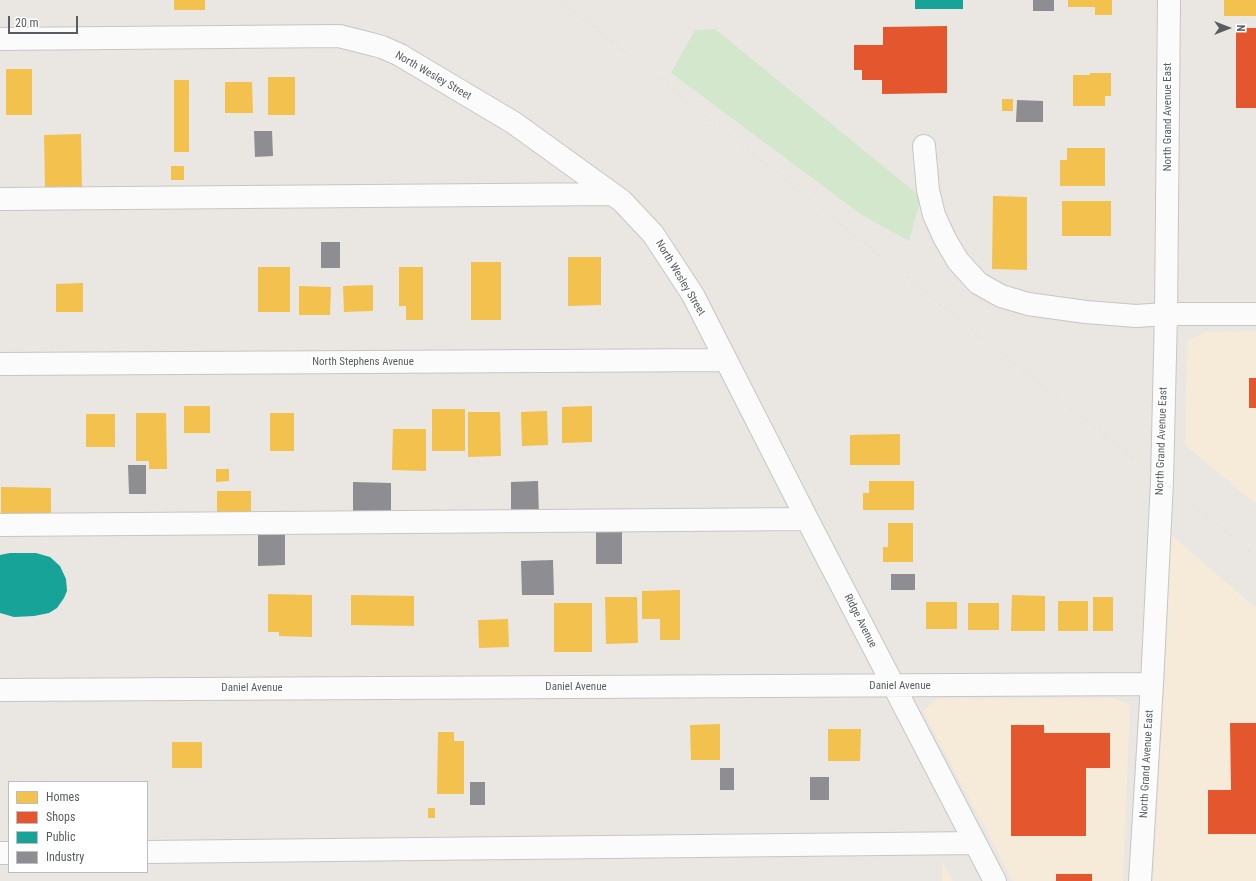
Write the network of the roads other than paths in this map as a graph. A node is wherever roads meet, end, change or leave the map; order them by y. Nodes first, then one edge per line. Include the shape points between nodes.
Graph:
1 (1169, 0) edge
2 (0, 39) edge
3 (924, 146) dead end
4 (612, 194) junction
5 (0, 198) edge
6 (1166, 314) junction
7 (1256, 314) edge
8 (726, 360) junction
9 (0, 364) edge
10 (807, 519) junction
11 (0, 525) edge
12 (1152, 684) junction
13 (894, 686) junction
14 (0, 690) edge
15 (975, 843) junction
16 (148, 852) edge
17 (995, 881) edge
18 (1140, 881) edge

1 - 6 street, North Grand Avenue East
2 - 4 street, North Wesley Street via 339,36 367,43 400,55 514,123
3 - 6 street via 928,190 934,215 958,261 978,283 1001,296 1028,304 1128,316
4 - 5 street
4 - 8 street, North Wesley Street via 653,234 694,295
6 - 7 street
6 - 12 street, North Grand Avenue East
8 - 9 street, North Stephens Avenue
8 - 10 street, Ridge Avenue
10 - 11 street
10 - 13 street, Ridge Avenue
12 - 13 street, Daniel Avenue
12 - 18 street, North Grand Avenue East
13 - 14 street, Daniel Avenue
13 - 15 street, Ridge Avenue
15 - 16 street
15 - 17 street, Ridge Avenue

